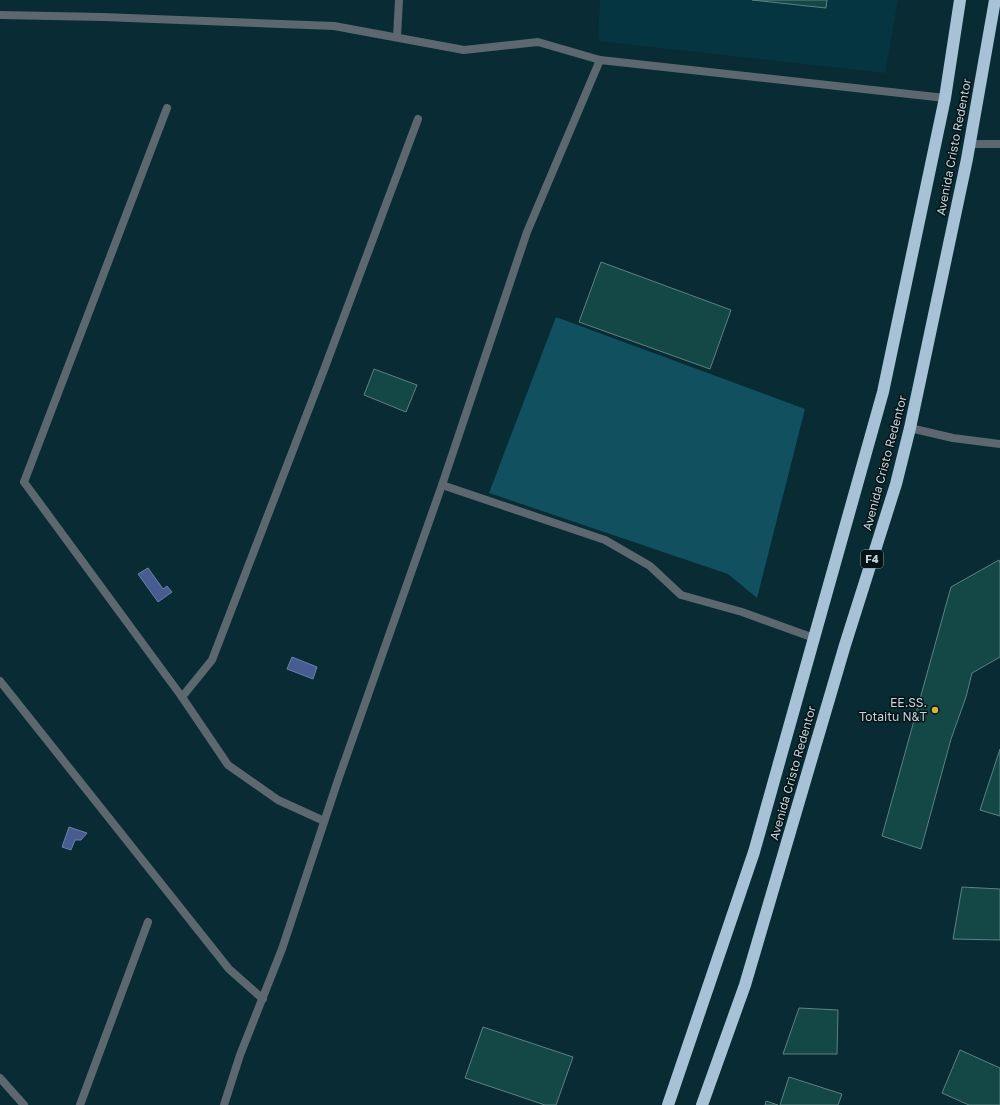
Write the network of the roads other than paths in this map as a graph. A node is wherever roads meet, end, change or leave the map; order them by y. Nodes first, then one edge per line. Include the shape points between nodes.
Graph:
1 (399, 0) edge
2 (960, 0) edge
3 (995, 0) edge
4 (0, 15) edge
5 (397, 37) junction
6 (600, 60) junction
7 (944, 98) junction
8 (167, 108) dead end
9 (418, 119) dead end
10 (970, 144) junction
11 (1000, 144) edge
12 (910, 428) junction
13 (1000, 444) edge
14 (442, 485) junction
15 (814, 638) junction
16 (0, 681) edge
17 (182, 697) junction
18 (324, 821) junction
19 (148, 922) dead end
20 (263, 998) junction
21 (0, 1078) edge
22 (24, 1105) edge
23 (80, 1105) edge
24 (224, 1105) edge
25 (668, 1105) edge
26 (702, 1105) edge

1 - 5 street
2 - 7 highway, Avenida Cristo Redentor
3 - 10 highway, Avenida Cristo Redentor / F4
4 - 5 street via 334,26
5 - 6 street via 464,50 538,42
6 - 7 street
6 - 14 street via 526,232
7 - 15 highway, Avenida Cristo Redentor via 883,392
8 - 17 street via 24,482
9 - 17 street via 212,660
10 - 11 street
10 - 12 highway, Avenida Cristo Redentor / F4
12 - 13 street via 953,438
12 - 26 highway, Avenida Cristo Redentor / F4 via 896,484 845,645 745,985
14 - 15 street via 605,540 650,566 681,595 742,612
14 - 18 street
15 - 25 highway, Avenida Cristo Redentor via 754,852
16 - 20 street via 229,968
17 - 18 street via 228,765 278,800
18 - 20 street
19 - 23 street
20 - 24 street via 240,1055
21 - 22 street

